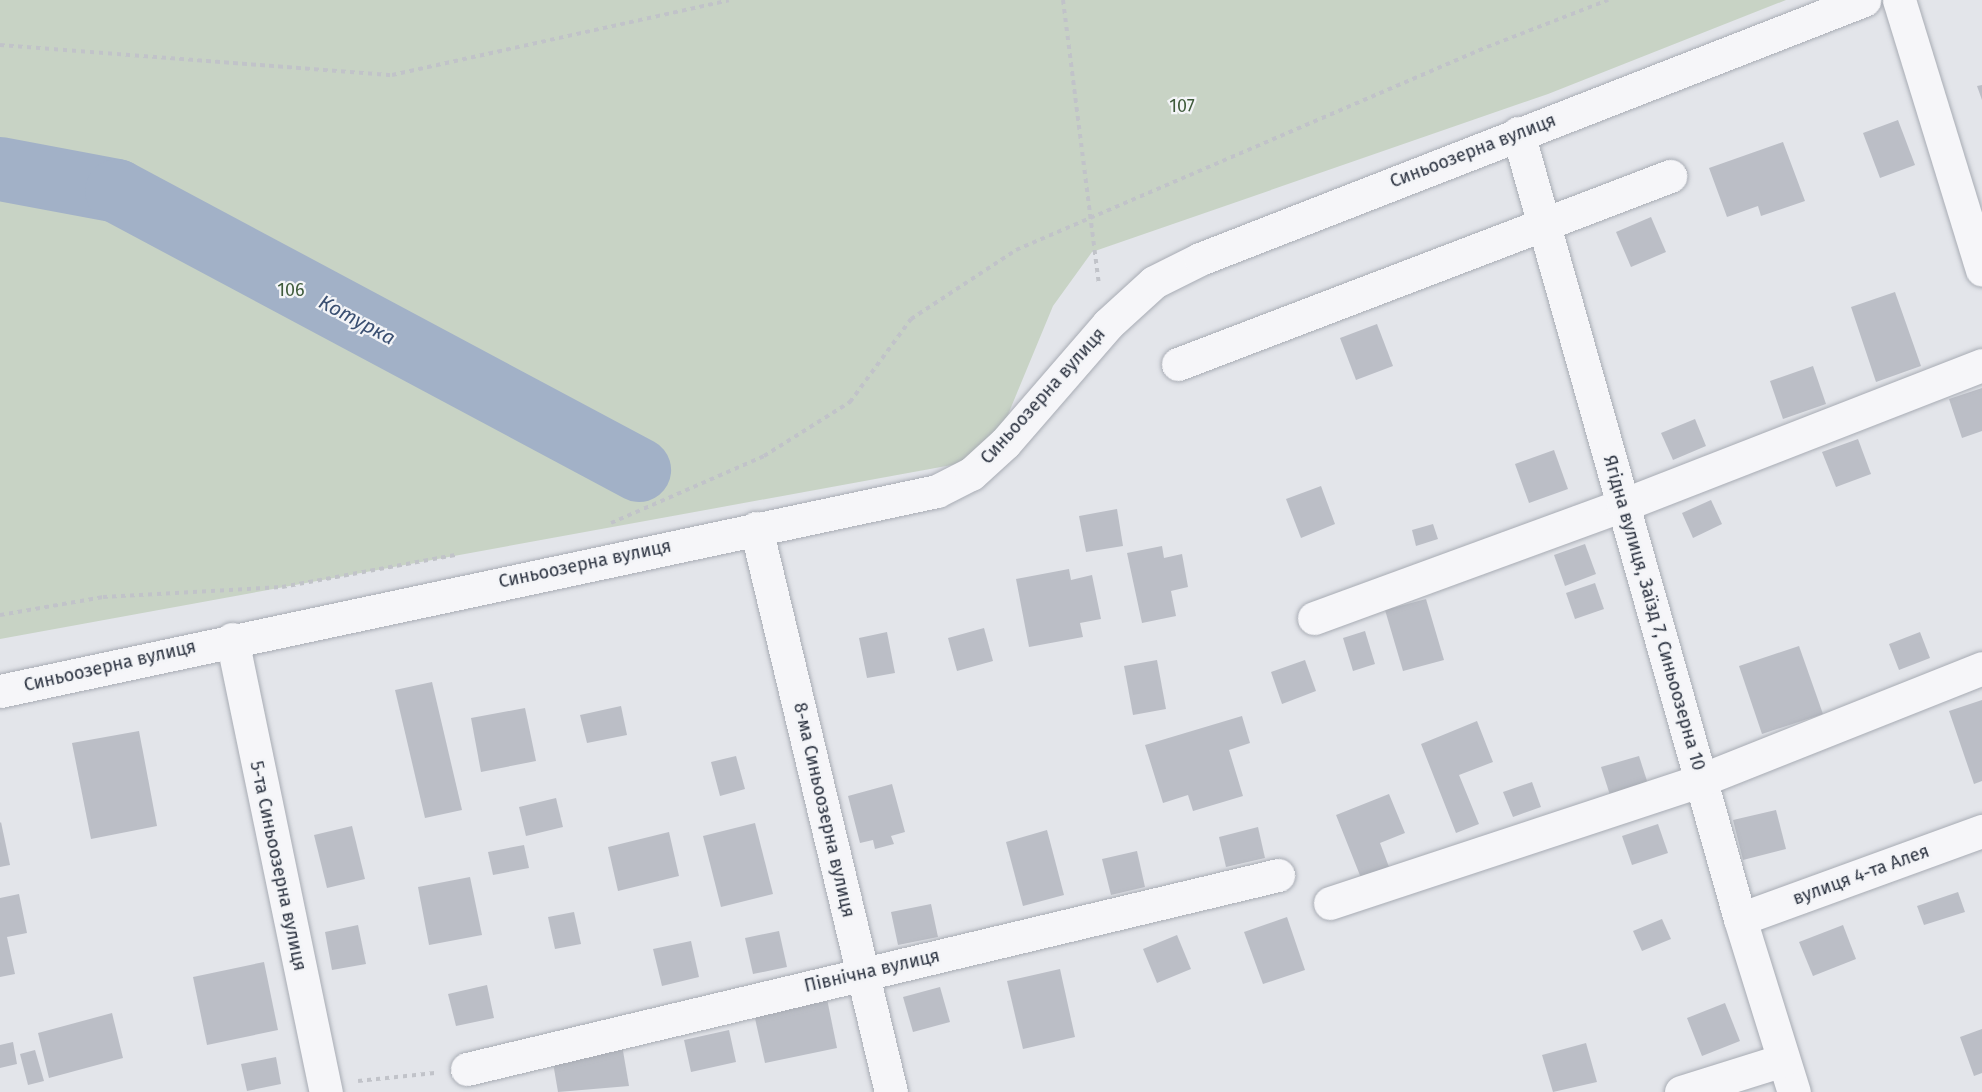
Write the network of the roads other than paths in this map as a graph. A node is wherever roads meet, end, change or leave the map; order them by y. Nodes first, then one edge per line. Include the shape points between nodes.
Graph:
1 (1864, 0) edge
2 (1899, 0) edge
3 (1518, 133) junction
4 (1670, 176) dead end
5 (1543, 225) junction
6 (1982, 270) edge
7 (1178, 364) dead end
8 (1982, 365) edge
9 (1623, 505) junction
10 (756, 528) junction
11 (1314, 618) dead end
12 (232, 639) junction
13 (1982, 668) edge
14 (0, 691) edge
15 (1701, 780) junction
16 (1982, 831) edge
17 (1278, 875) dead end
18 (1330, 903) dead end
19 (1740, 919) junction
20 (862, 973) junction
21 (1783, 1060) junction
22 (467, 1069) road end
23 (326, 1088) edge
24 (891, 1092) edge
25 (1681, 1092) edge
26 (1794, 1092) edge

1 - 3 street, Синьоозерна вулиця
2 - 6 street
3 - 5 street, Ягідна вулиця, Заїзд 7, Синьоозерна 10
3 - 10 street, Синьоозерна вулиця via 1200,259 1154,282 1108,324 1005,443 971,474 937,491
4 - 5 street
5 - 7 street
5 - 9 street, Ягідна вулиця, Заїзд 7, Синьоозерна 10
8 - 9 street
9 - 11 street
9 - 15 street, Ягідна вулиця, Заїзд 7, Синьоозерна 10
10 - 12 street, Синьоозерна вулиця
10 - 20 street, 8-ма Синьоозерна вулиця
12 - 14 street, Синьоозерна вулиця
12 - 23 street, 5-та Синьоозерна вулиця
13 - 15 street
15 - 18 street
15 - 19 street, Ягідна вулиця, Заїзд 7, Синьоозерна 10
16 - 19 street, вулиця 4-та Алея
17 - 20 street, Північна вулиця
19 - 21 street, Ягідна вулиця, Заїзд 7, Синьоозерна 10
20 - 22 street, Північна вулиця
20 - 24 street, 8-ма Синьоозерна вулиця
21 - 25 street
21 - 26 street, Ягідна вулиця, Заїзд 7, Синьоозерна 10

